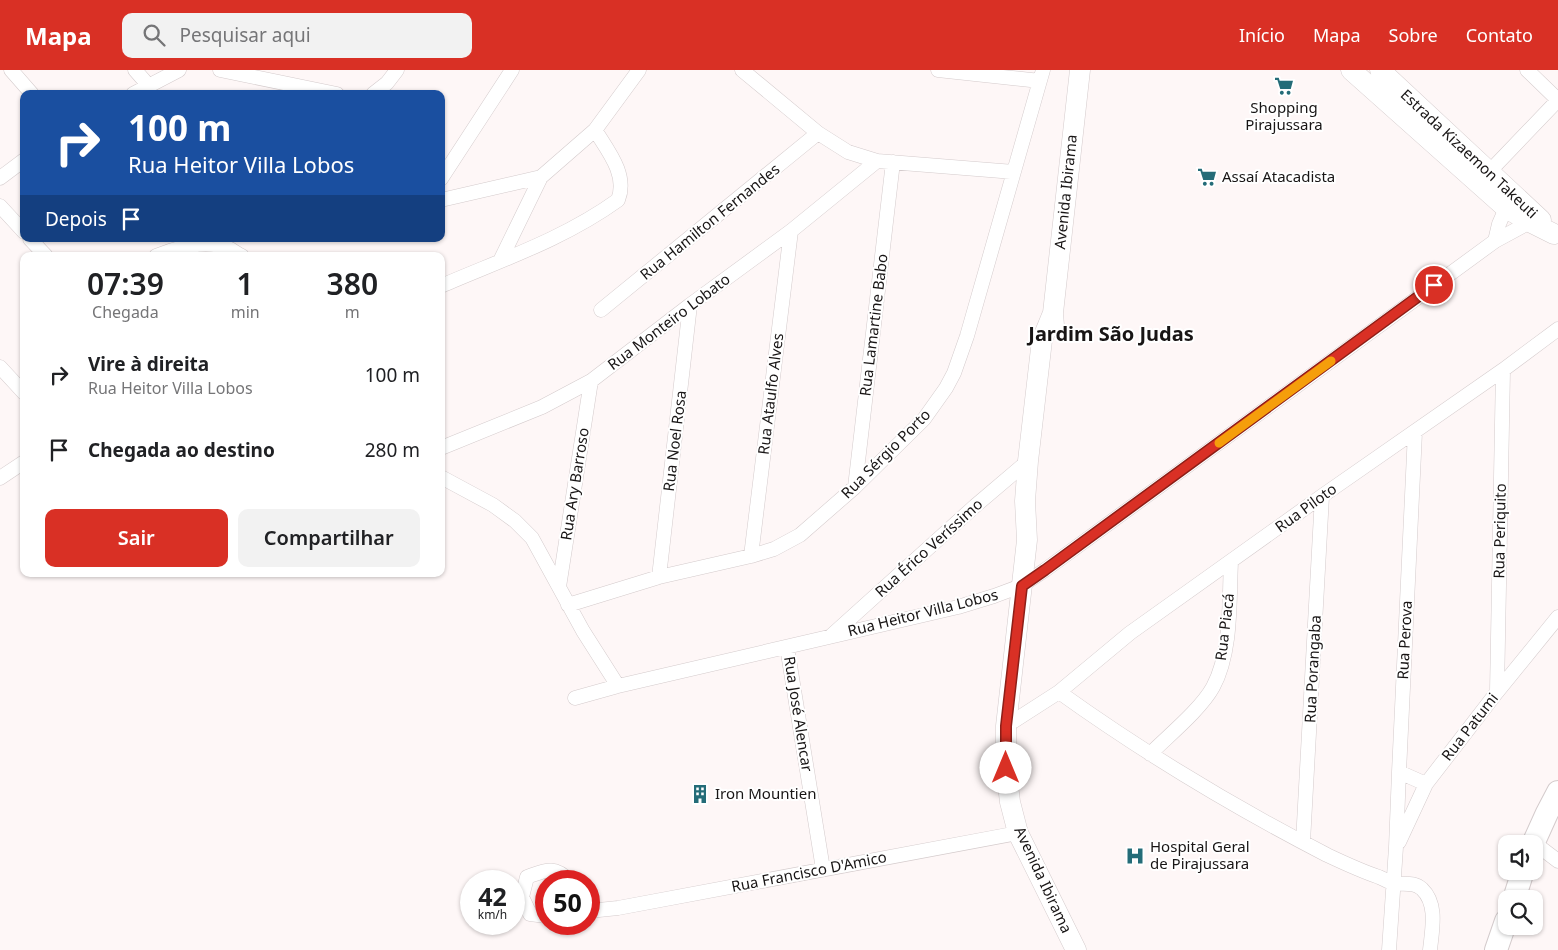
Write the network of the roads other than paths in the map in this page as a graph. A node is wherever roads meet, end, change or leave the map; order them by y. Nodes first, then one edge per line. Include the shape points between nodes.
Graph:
1 (11, 70) edge
2 (135, 70) edge
3 (179, 70) edge
4 (220, 70) edge
5 (397, 70) edge
6 (512, 70) edge
7 (639, 70) edge
8 (742, 70) edge
9 (938, 70) edge
10 (1080, 70) edge
11 (1351, 70) edge
12 (1380, 70) edge
13 (1527, 70) edge
14 (1042, 75) edge
15 (149, 86) junction
16 (28, 90) edge
17 (141, 90) edge
18 (318, 90) edge
19 (378, 90) edge
20 (1558, 100) edge
21 (595, 130) junction
22 (818, 134) junction
23 (877, 161) junction
24 (893, 162) junction
25 (20, 163) edge
26 (1014, 172) junction
27 (445, 173) edge
28 (541, 177) junction
29 (0, 178) edge
30 (1497, 189) junction
31 (445, 199) edge
32 (0, 206) edge
33 (1533, 218) junction
34 (20, 228) edge
35 (791, 232) junction
36 (1556, 236) edge
37 (1495, 241) junction
38 (33, 242) edge
39 (42, 252) edge
40 (167, 252) edge
41 (236, 252) edge
42 (500, 261) junction
43 (445, 284) edge
44 (690, 305) junction
45 (601, 310) dead end
46 (1053, 313) junction
47 (1558, 329) edge
48 (0, 366) edge
49 (1502, 370) junction
50 (590, 381) junction
51 (20, 388) edge
52 (1415, 432) junction
53 (445, 446) edge
54 (1028, 461) junction
55 (20, 465) edge
56 (0, 478) edge
57 (445, 479) edge
58 (855, 487) junction
59 (1322, 496) junction
60 (1026, 540) junction
61 (751, 556) junction
62 (1231, 562) junction
63 (659, 578) junction
64 (559, 586) junction
65 (1022, 586) junction
66 (568, 605) junction
67 (1558, 617) edge
68 (831, 636) junction
69 (787, 647) junction
70 (618, 686) junction
71 (1058, 692) junction
72 (1497, 692) junction
73 (575, 698) dead end
74 (1006, 726) junction
75 (1150, 754) junction
76 (1398, 772) junction
77 (1426, 784) junction
78 (1558, 792) edge
79 (1018, 833) junction
80 (1537, 835) edge
81 (1303, 842) junction
82 (1396, 847) junction
83 (1543, 850) edge
84 (1558, 861) edge
85 (823, 869) junction
86 (535, 874) edge
87 (1393, 882) junction
88 (600, 910) edge
89 (535, 915) edge
90 (1501, 935) edge
91 (1076, 950) edge
92 (1389, 950) edge
93 (1430, 950) edge
94 (1496, 950) edge

1 - 16 street
2 - 15 street
3 - 15 street
4 - 18 street
5 - 19 street
6 - 27 street
7 - 21 street
8 - 22 street
9 - 14 street
10 - 46 main road, Avenida Ibirama
11 - 30 main road
12 - 30 main road, Estrada Kizaemon Takeuti
13 - 20 street
14 - 26 street, Rua Sérgio Porto
15 - 17 street
20 - 30 street
21 - 28 street
21 - 42 street via 620,174 622,183 618,200 579,225
22 - 23 street via 848,152
22 - 45 street, Rua Hamilton Fernandes
23 - 24 street
23 - 35 street, Rua Monteiro Lobato
24 - 26 street
24 - 58 street, Rua Lamartine Babo
25 - 29 street
26 - 58 street, Rua Sérgio Porto via 954,373 924,419
28 - 31 street
28 - 42 street
30 - 33 main road, Estrada Kizaemon Takeuti
30 - 37 street via 1500,224
32 - 34 street
33 - 36 main road, Estrada Kizaemon Takeuti
33 - 37 street, Rua Heitor Villa Lobos
35 - 44 street, Rua Monteiro Lobato
35 - 61 street, Rua Ataulfo Alves
37 - 65 street, Rua Heitor Villa Lobos
38 - 39 street
40 - 41 street via 195,245 213,245
42 - 43 street
44 - 50 street, Rua Monteiro Lobato
44 - 63 street, Rua Noel Rosa
46 - 54 main road, Avenida Ibirama via 1042,340
46 - 60 main road, Avenida Ibirama via 1055,341 1041,472
47 - 49 street, Rua Piloto
48 - 51 street
49 - 52 street, Rua Piloto
49 - 72 street, Rua Periquito
50 - 53 street, Rua Monteiro Lobato via 542,406
50 - 64 street, Rua Ary Barroso
52 - 59 street, Rua Piloto
52 - 76 street, Rua Perova
54 - 60 main road, Avenida Ibirama
54 - 68 street, Rua Érico Veríssimo
55 - 56 street
57 - 64 street via 515,521 532,538
58 - 61 street, Rua Sérgio Porto via 800,535 774,549
59 - 62 street, Rua Piloto
59 - 81 street, Rua Porangaba
60 - 65 main road, Avenida Ibirama
61 - 63 street, Rua Sérgio Porto
62 - 71 street, Rua Piloto via 1130,634
62 - 75 street, Rua Piacá via 1224,653 1213,688
63 - 66 street, Rua Sérgio Porto
64 - 66 street
65 - 68 street, Rua Heitor Villa Lobos via 958,607
65 - 74 main road, Avenida Ibirama
66 - 70 street
67 - 72 street, Rua Patumi
68 - 69 street, Rua Heitor Villa Lobos
69 - 70 street, Rua Heitor Villa Lobos
69 - 85 street, Rua José Alencar
70 - 73 street, Rua Heitor Villa Lobos
71 - 74 street, Rua Piloto
71 - 75 street
72 - 77 street, Rua Patumi
74 - 79 main road, Avenida Ibirama via 1006,768
75 - 81 street
76 - 77 street
76 - 82 street, Rua Perova
77 - 82 street, Rua Patumi
78 - 80 main road
79 - 85 street, Rua Francisco D'Amico
79 - 91 main road, Avenida Ibirama
81 - 87 street via 1355,869
82 - 87 street, Rua Perova
83 - 84 street
85 - 88 street, Rua Francisco D'Amico
86 - 89 street via 527,877 522,897 530,914
87 - 92 street, Rua Perova
87 - 93 street via 1416,884 1431,902
90 - 94 main road

